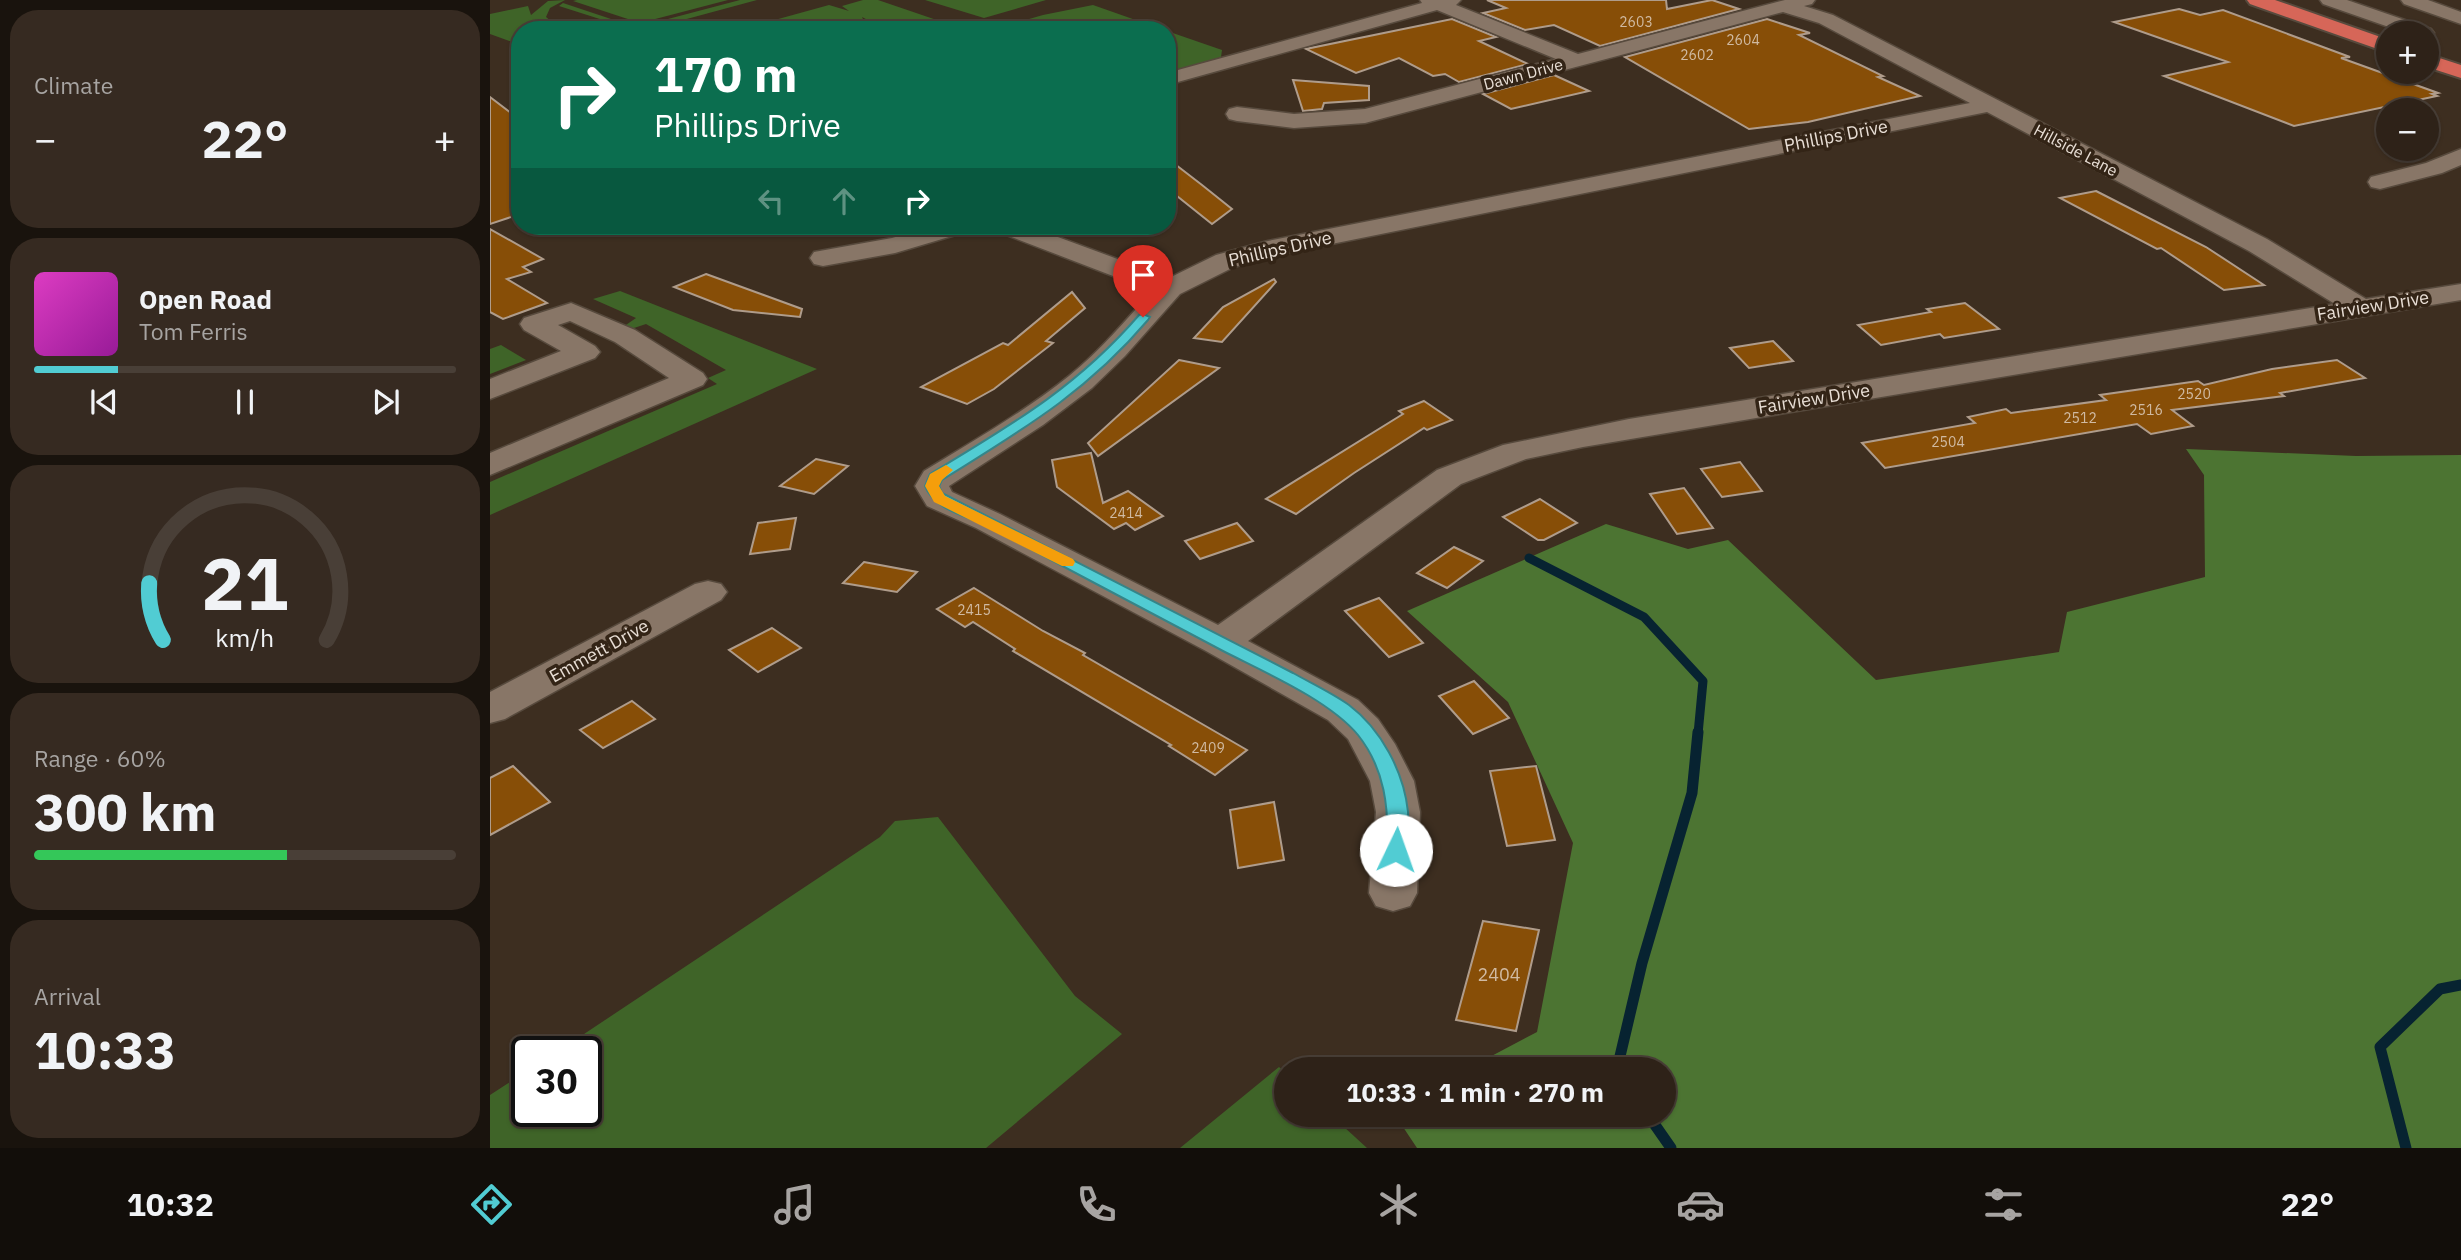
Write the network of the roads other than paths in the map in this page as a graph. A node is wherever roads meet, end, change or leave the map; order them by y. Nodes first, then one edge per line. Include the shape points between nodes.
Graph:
1 (2257, 0) edge
2 (2298, 0) edge
3 (2329, 0) edge
4 (2369, 0) edge
5 (2410, 0) edge
6 (1440, 1) edge
7 (1795, 3) edge
8 (2348, 6) junction
9 (2436, 10) junction
10 (2461, 18) edge
11 (2378, 21) edge
12 (2406, 21) edge
13 (2376, 25) edge
14 (2376, 42) edge
15 (2439, 44) edge
16 (2461, 57) edge
17 (1574, 60) junction
18 (2439, 64) edge
19 (2461, 72) edge
20 (1176, 76) edge
21 (1990, 106) junction
22 (1237, 114) dead end
23 (2461, 156) edge
24 (2380, 182) dead end
25 (929, 235) edge
26 (1029, 235) edge
27 (823, 258) dead end
28 (1170, 288) junction
29 (2461, 292) edge
30 (2361, 308) junction
31 (625, 336) junction
32 (585, 352) junction
33 (490, 390) edge
34 (490, 464) edge
35 (708, 592) dead end
36 (1220, 642) junction
37 (490, 709) edge
38 (1393, 893) dead end

1 - 14 highway
2 - 13 highway
3 - 8 street
4 - 8 street
5 - 9 street
6 - 17 street
6 - 20 street
7 - 17 street, Dawn Drive
7 - 21 street, Hillside Lane
8 - 11 street
9 - 10 street
9 - 12 street
15 - 16 highway
17 - 22 street, Dawn Drive via 1355,118 1294,121
18 - 19 highway
21 - 28 street, Phillips Drive via 1268,249 1224,261
21 - 30 street, Hillside Lane via 2258,245
23 - 24 street
25 - 27 street
26 - 28 street
28 - 36 street, Phillips Drive via 1081,382 936,478 921,497 939,499 988,521
29 - 30 street, Fairview Drive
30 - 36 street, Fairview Drive via 1518,450 1449,477
31 - 32 street
31 - 32 lane via 571,311 534,324
31 - 34 lane via 692,379
32 - 33 lane
35 - 37 street, Emmett Drive
36 - 38 street, Phillips Drive via 1343,710 1363,729 1392,782 1398,812

